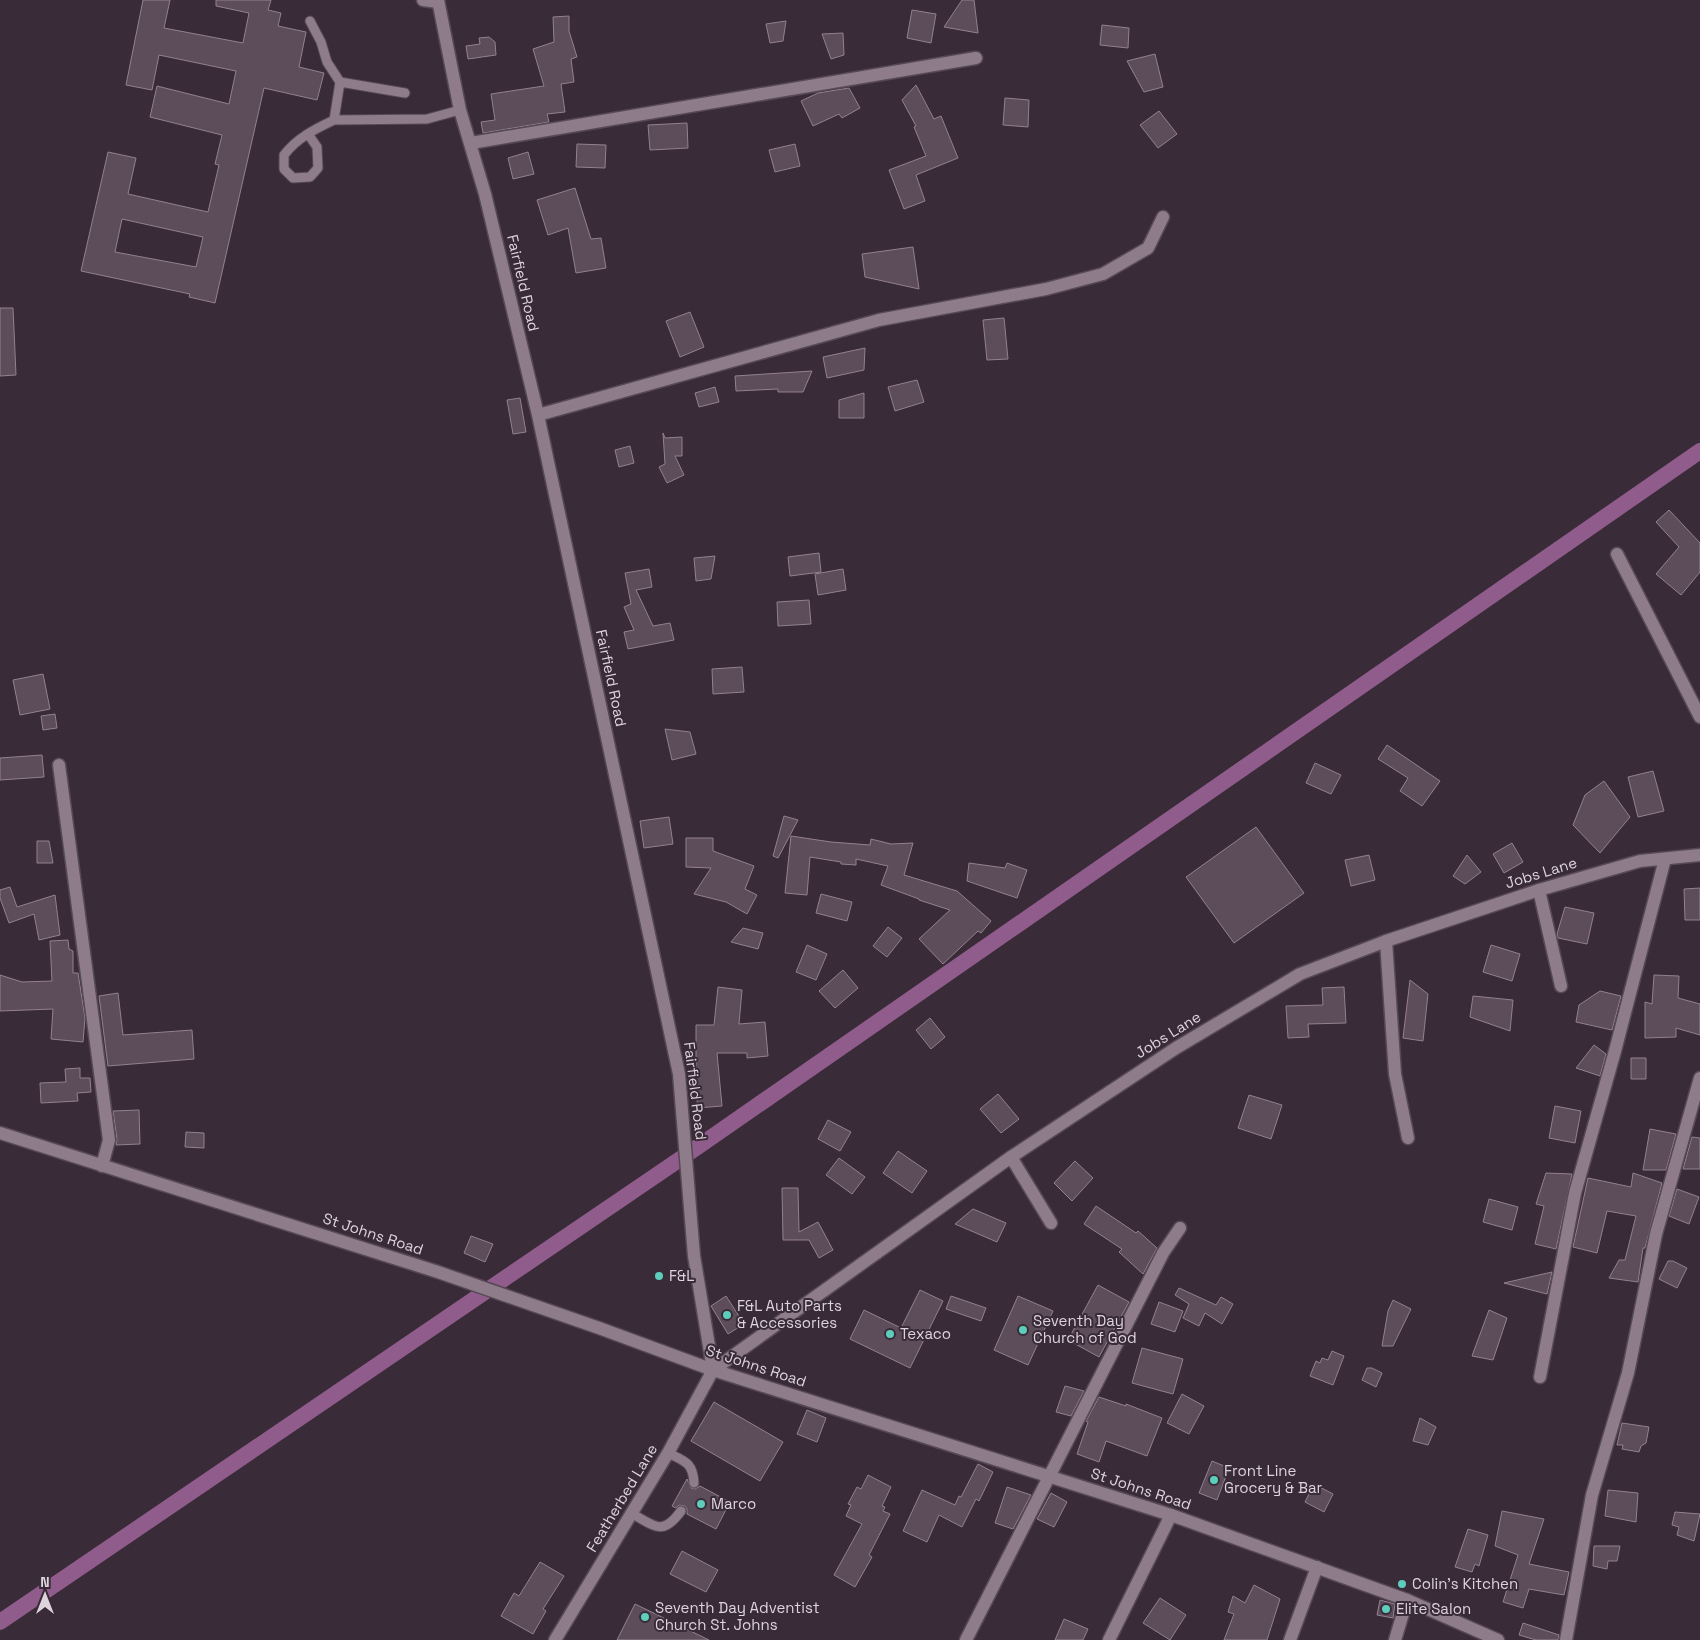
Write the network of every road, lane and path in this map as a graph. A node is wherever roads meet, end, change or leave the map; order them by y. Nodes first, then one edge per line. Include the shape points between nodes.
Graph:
1 (423, 0) edge
2 (438, 1) edge
3 (310, 21) dead end
4 (976, 58) dead end
5 (340, 82) junction
6 (405, 93) dead end
7 (460, 110) junction
8 (334, 120) junction
9 (308, 134) junction
10 (471, 143) junction
11 (1163, 217) dead end
12 (538, 415) junction
13 (1617, 554) dead end
14 (1700, 717) edge
15 (59, 765) dead end
16 (1700, 855) edge
17 (1666, 859) junction
18 (1539, 890) junction
19 (1386, 941) junction
20 (1561, 986) dead end
21 (1700, 1078) edge
22 (0, 1133) edge
23 (1408, 1138) dead end
24 (1011, 1157) junction
25 (102, 1166) junction
26 (1051, 1224) dead end
27 (1180, 1228) dead end
28 (713, 1370) junction
29 (1540, 1377) dead end
30 (668, 1453) junction
31 (1048, 1477) junction
32 (694, 1483) dead end
33 (681, 1511) dead end
34 (631, 1513) junction
35 (1171, 1515) junction
36 (1316, 1567) junction
37 (1407, 1600) junction
38 (555, 1640) edge
39 (966, 1640) edge
40 (1109, 1640) edge
41 (1290, 1640) edge
42 (1395, 1640) edge
43 (1498, 1640) edge
44 (1566, 1640) edge

1 - 2 street
2 - 7 street, Fairfield Road
3 - 5 lane via 327,62
4 - 10 street
5 - 6 lane
5 - 8 lane
7 - 8 lane via 427,119
7 - 10 street, Fairfield Road
8 - 9 lane
9 - 9 lane via 293,143 284,155 284,169 293,178 310,177 318,168 317,146
10 - 12 street, Fairfield Road
11 - 12 street via 1148,248 1103,274 1046,289 879,320
12 - 28 street, Fairfield Road via 679,1074 694,1256
13 - 14 street
15 - 25 street via 109,1140
16 - 17 street, Jobs Lane
17 - 18 street, Jobs Lane via 1640,861
17 - 29 street via 1575,1193
18 - 19 street, Jobs Lane
18 - 20 street
19 - 23 street via 1395,1074
19 - 24 street, Jobs Lane via 1300,974 1176,1048
21 - 44 street via 1656,1234 1628,1373 1592,1494
22 - 25 street, St Johns Road
24 - 26 street
24 - 28 street, Jobs Lane
25 - 28 street, St Johns Road via 438,1272
27 - 31 street via 1163,1253
28 - 30 street, Featherbed Lane
28 - 31 street, St Johns Road
30 - 32 lane via 688,1463 694,1472
30 - 34 street, Featherbed Lane
31 - 35 street, St Johns Road
31 - 39 street
33 - 34 lane via 666,1526 656,1526
34 - 38 street, Featherbed Lane
35 - 36 street, St Johns Road
35 - 40 street
36 - 37 street, St Johns Road
36 - 41 street
37 - 42 street
37 - 43 street, St Johns Road

